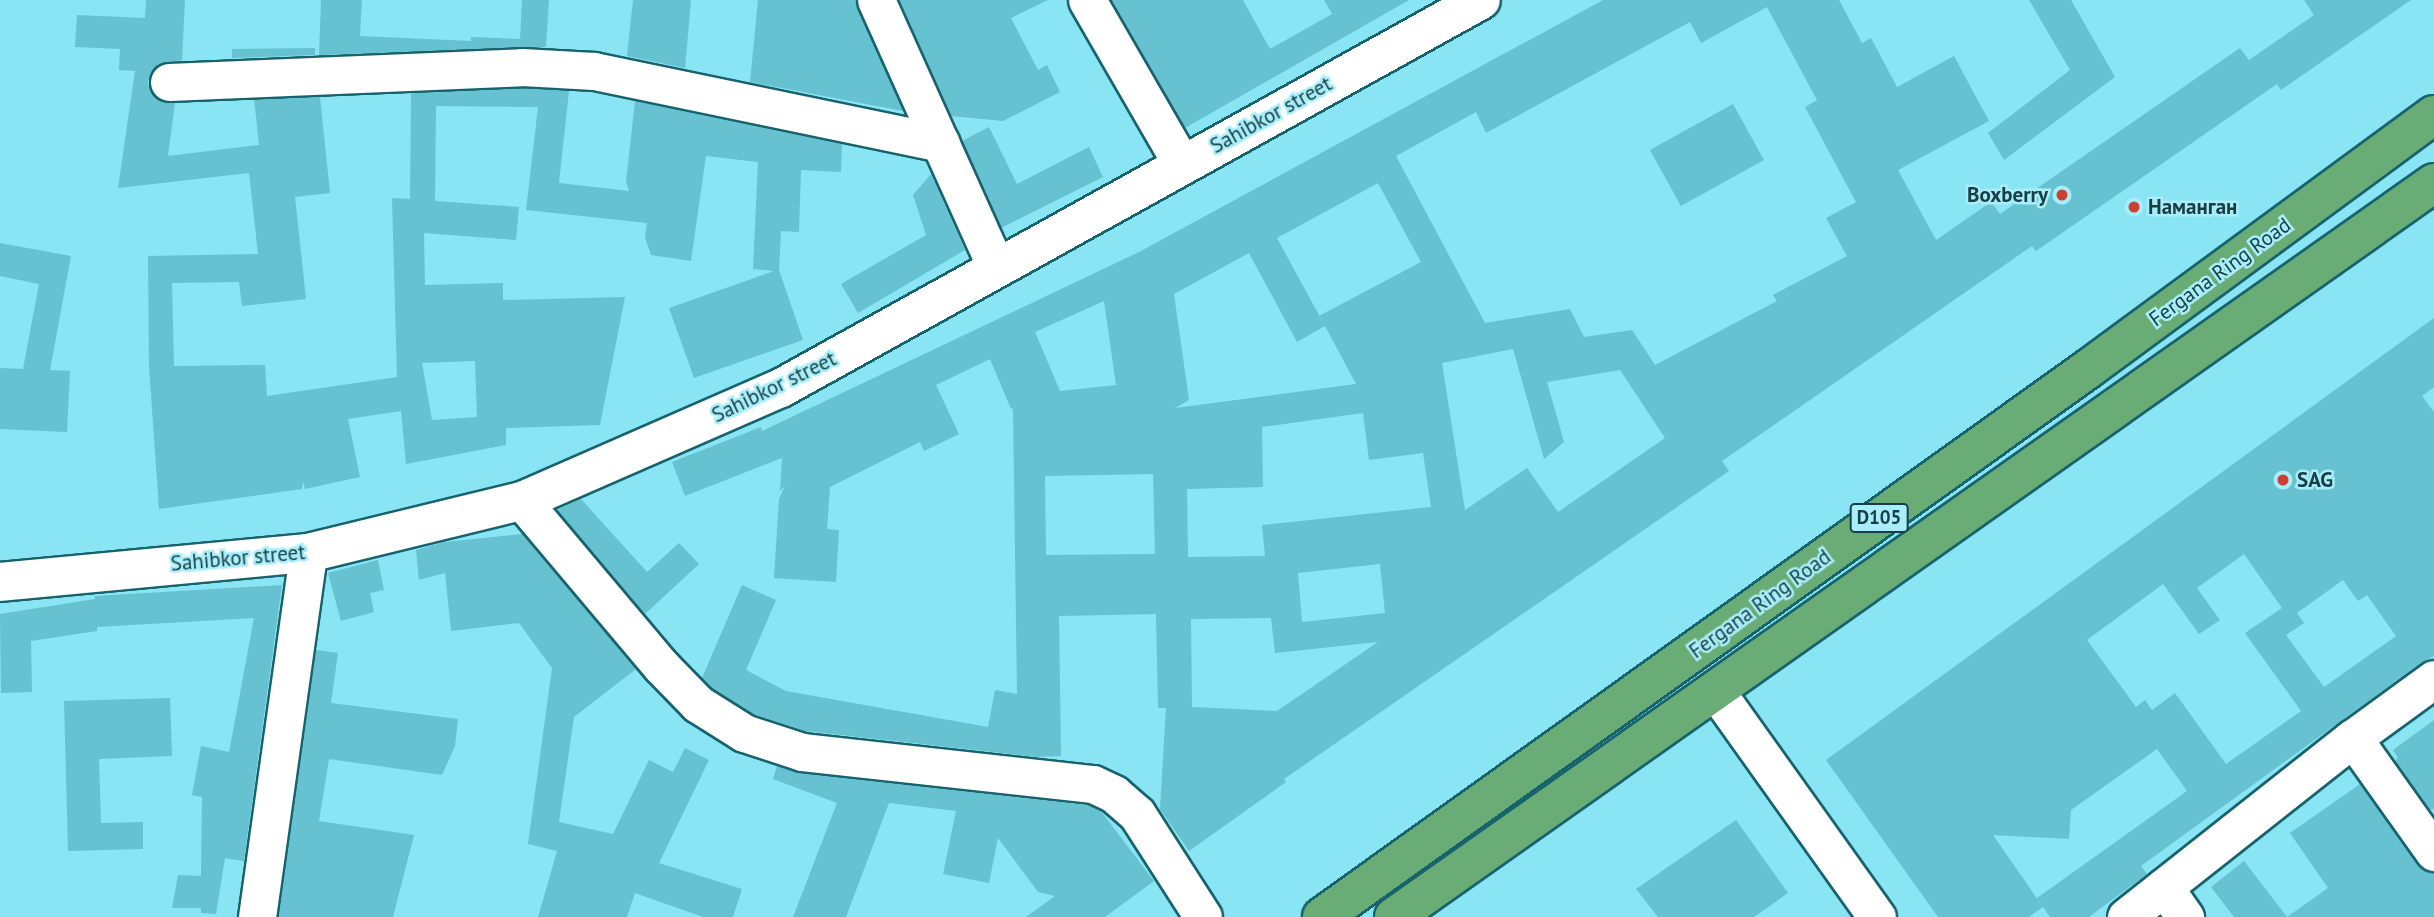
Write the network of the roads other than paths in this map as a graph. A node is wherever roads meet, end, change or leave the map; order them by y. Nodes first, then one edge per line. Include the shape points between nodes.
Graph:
1 (876, 0) edge
2 (1087, 0) edge
3 (1481, 0) edge
4 (169, 82) dead end
5 (2434, 115) edge
6 (941, 143) junction
7 (1181, 163) junction
8 (2434, 183) edge
9 (996, 267) junction
10 (522, 501) junction
11 (307, 553) junction
12 (0, 582) edge
13 (2434, 679) edge
14 (1715, 690) junction
15 (2353, 738) junction
16 (2429, 837) edge
17 (2164, 887) junction
18 (257, 917) edge
19 (1203, 917) edge
20 (1322, 917) edge
21 (1394, 917) edge
22 (1877, 917) edge
23 (2126, 917) edge
24 (2185, 917) edge

1 - 6 street
2 - 7 street
3 - 7 street, Sahibkor street
4 - 6 street via 522,67 594,71
5 - 20 highway, Fergana Ring Road / D105 via 2088,369
6 - 9 street
7 - 9 street, Sahibkor street
8 - 14 highway, Fergana Ring Road / D105
9 - 10 street, Sahibkor street via 781,387
10 - 11 street, Sahibkor street
10 - 19 street via 670,676 698,704 744,733 802,752 1093,784 1114,794 1136,814
11 - 12 street, Sahibkor street
11 - 18 street
13 - 15 street
14 - 21 highway, Fergana Ring Road / D105
14 - 22 street
15 - 16 street
15 - 17 street
17 - 23 street
17 - 24 street

